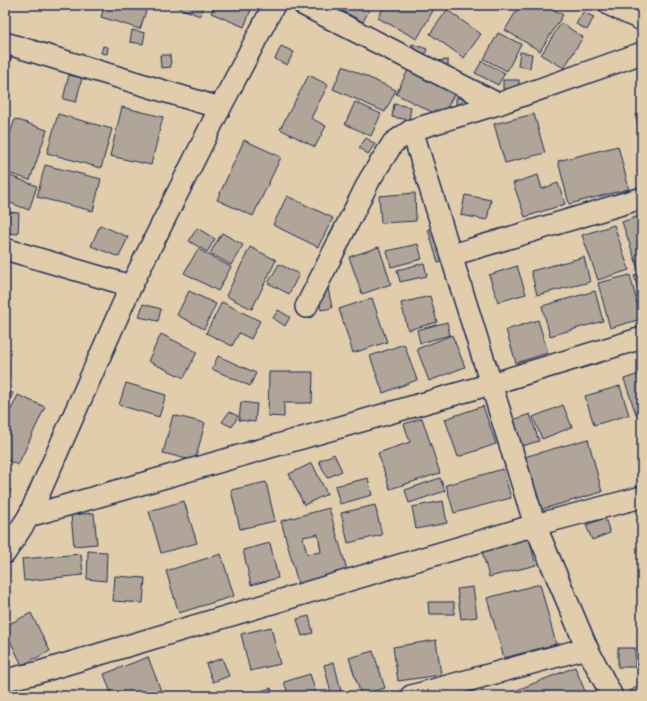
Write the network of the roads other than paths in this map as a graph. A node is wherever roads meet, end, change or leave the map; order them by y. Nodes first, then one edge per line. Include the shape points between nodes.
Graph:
1 (274, 5) edge
2 (304, 5) edge
3 (610, 5) edge
4 (642, 20) edge
5 (5, 42) edge
6 (642, 53) edge
7 (498, 104) junction
8 (220, 108) junction
9 (412, 130) junction
10 (642, 198) edge
11 (5, 249) edge
12 (452, 255) junction
13 (131, 286) junction
14 (306, 307) dead end
15 (642, 338) edge
16 (491, 384) junction
17 (642, 497) edge
18 (29, 516) junction
19 (535, 525) junction
20 (5, 553) edge
21 (587, 648) junction
22 (5, 680) edge
23 (411, 696) edge
24 (612, 696) edge

1 - 8 street
2 - 7 street
3 - 4 street
5 - 8 street
6 - 7 street
7 - 9 street
8 - 13 street
9 - 12 street
9 - 14 street via 392,143 370,179
10 - 12 street
11 - 13 street
12 - 16 street
13 - 18 street
15 - 16 street
16 - 18 street
16 - 19 street
17 - 19 street
18 - 20 street
19 - 21 street
19 - 22 street via 43,671
21 - 23 street
21 - 24 street

